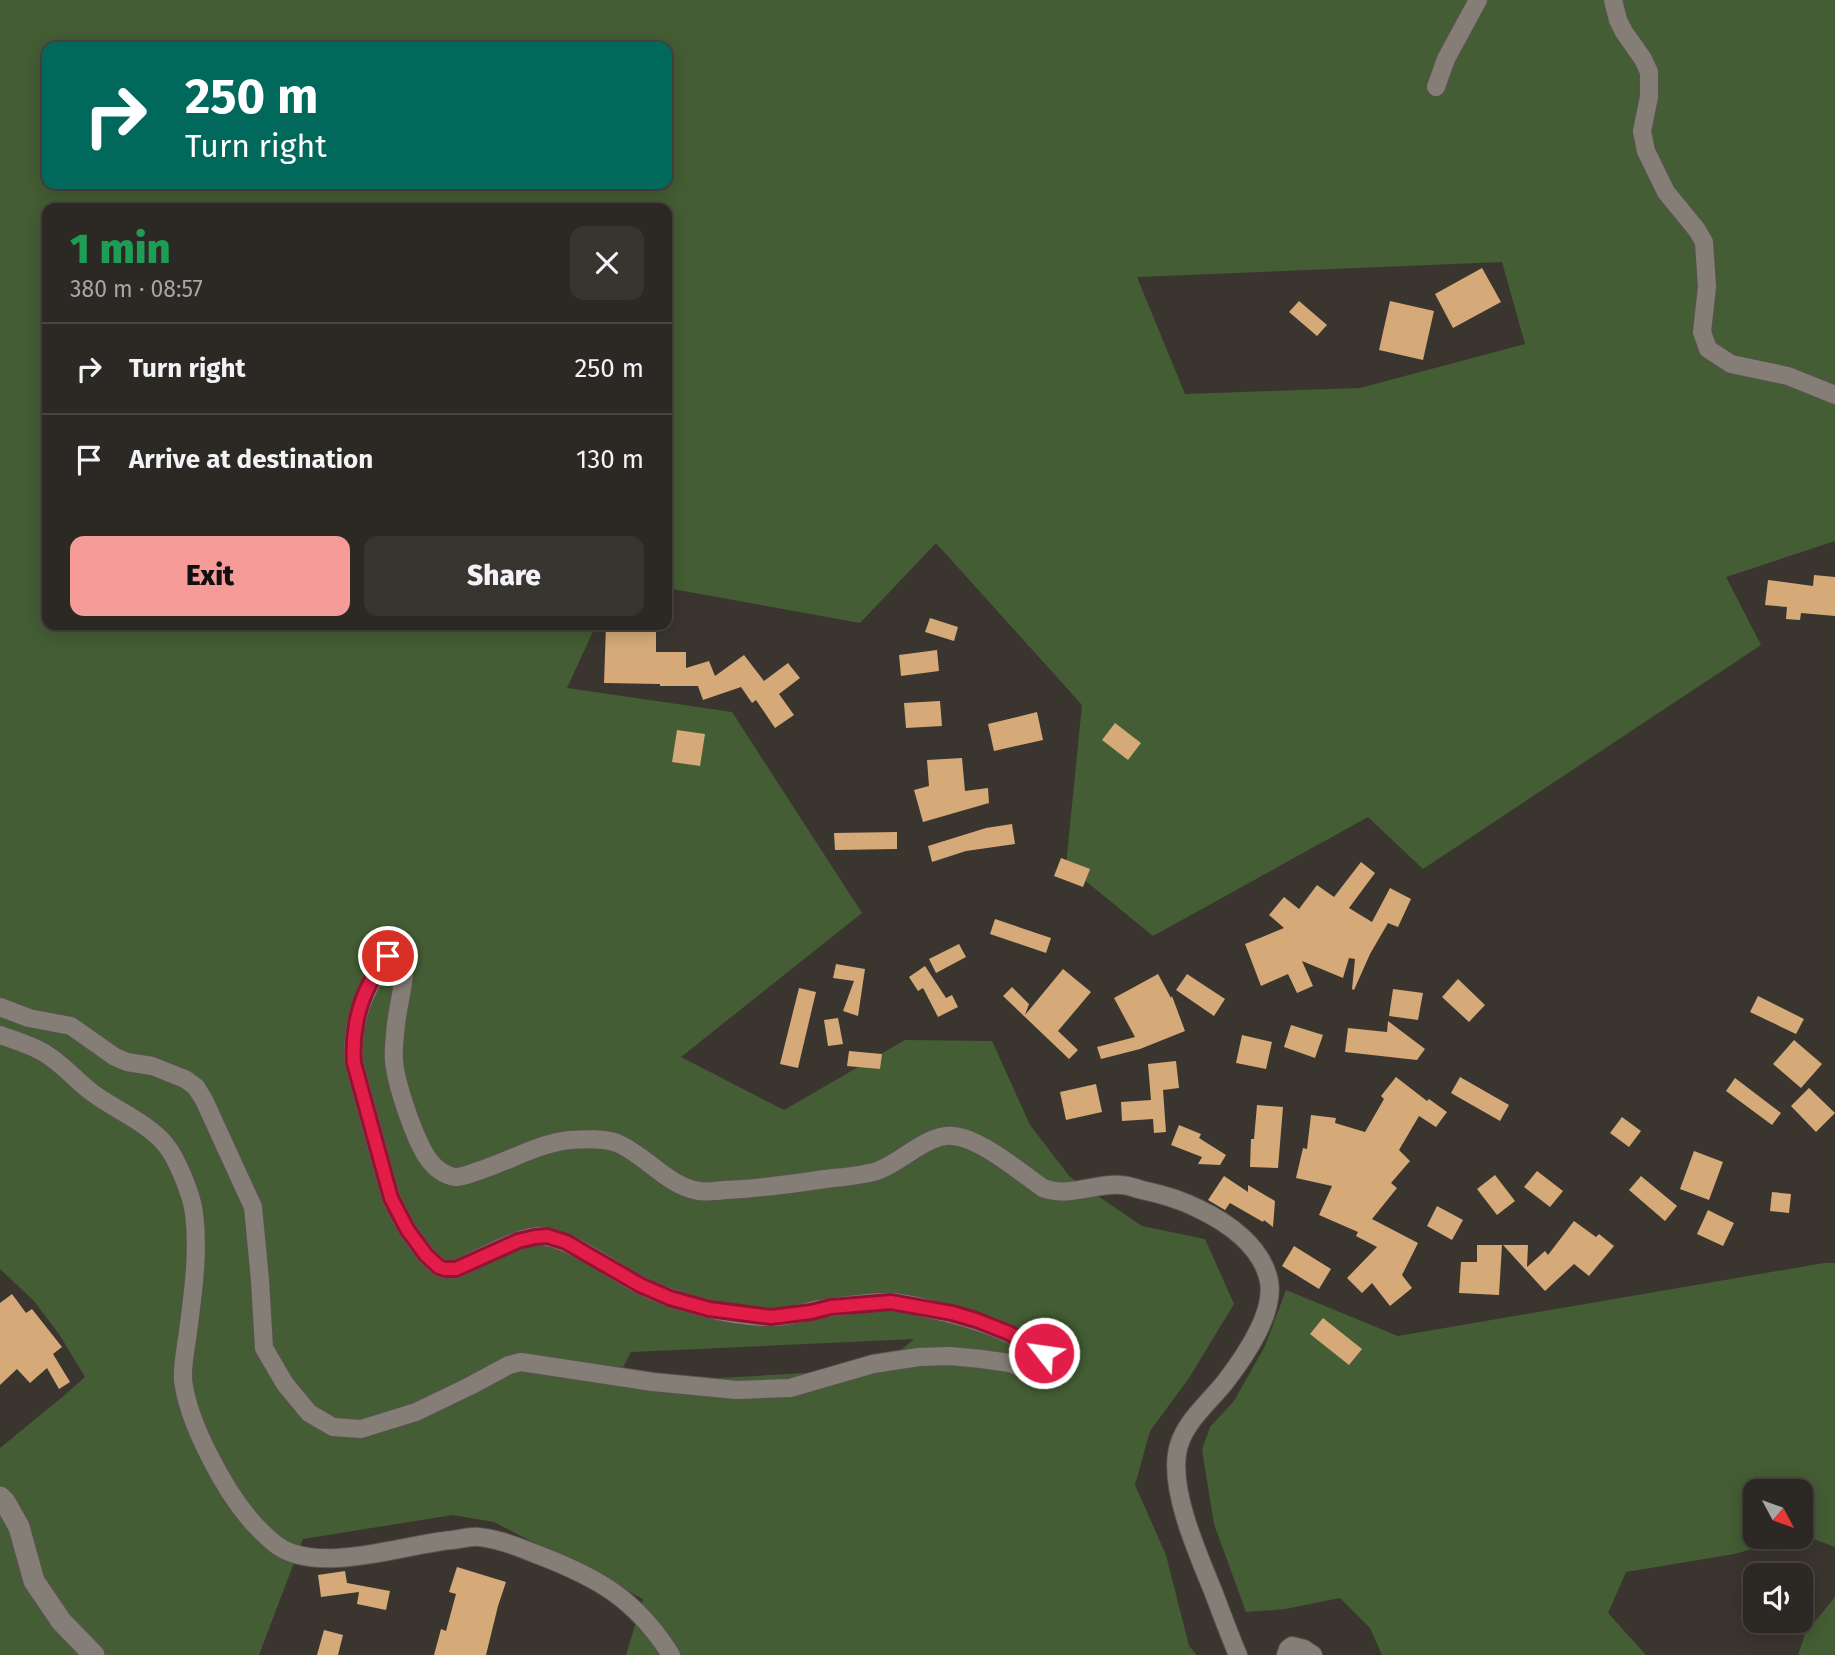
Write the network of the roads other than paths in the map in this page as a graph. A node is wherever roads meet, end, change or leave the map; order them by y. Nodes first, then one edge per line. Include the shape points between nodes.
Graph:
1 (1478, 0) edge
2 (1614, 0) edge
3 (1436, 88) dead end
4 (1835, 395) edge
5 (0, 1007) edge
6 (0, 1035) edge
7 (0, 1497) edge
8 (94, 1655) edge
9 (671, 1655) edge
10 (1238, 1655) edge
11 (1286, 1655) edge
12 (1312, 1655) edge

1 - 3 street
2 - 4 street via 1624,33 1649,72 1642,131 1646,151 1666,192 1704,242 1707,286 1702,332 1708,349 1731,364 1788,376
5 - 10 street via 71,1026 115,1057 152,1066 196,1087 253,1207 264,1348 309,1413 333,1427 361,1429 416,1412 521,1362 737,1390 790,1388 873,1364 919,1357 1010,1363 1035,1373 1048,1366 1044,1353 1009,1333 952,1313 891,1302 771,1317 709,1309 640,1285 566,1242 547,1236 518,1241 456,1269 439,1267 407,1229 391,1198 354,1063 352,1042 369,985 401,941 405,970 393,1059 418,1140 428,1159 455,1177 568,1140 604,1140 628,1149 683,1186 699,1191 748,1189 877,1171 946,1135 972,1140 1053,1192 1122,1185 1171,1197 1208,1214 1237,1232 1265,1267 1269,1283 1264,1320 1255,1337 1190,1423 1177,1456 1177,1482 1196,1551
6 - 9 street via 52,1058 90,1091 153,1132 174,1159 194,1211 195,1260 183,1376 187,1402 228,1487 264,1533 294,1553 332,1558 479,1537 514,1545 608,1587 651,1625
7 - 8 street via 19,1527 34,1581 61,1621
11 - 12 street via 1292,1646

